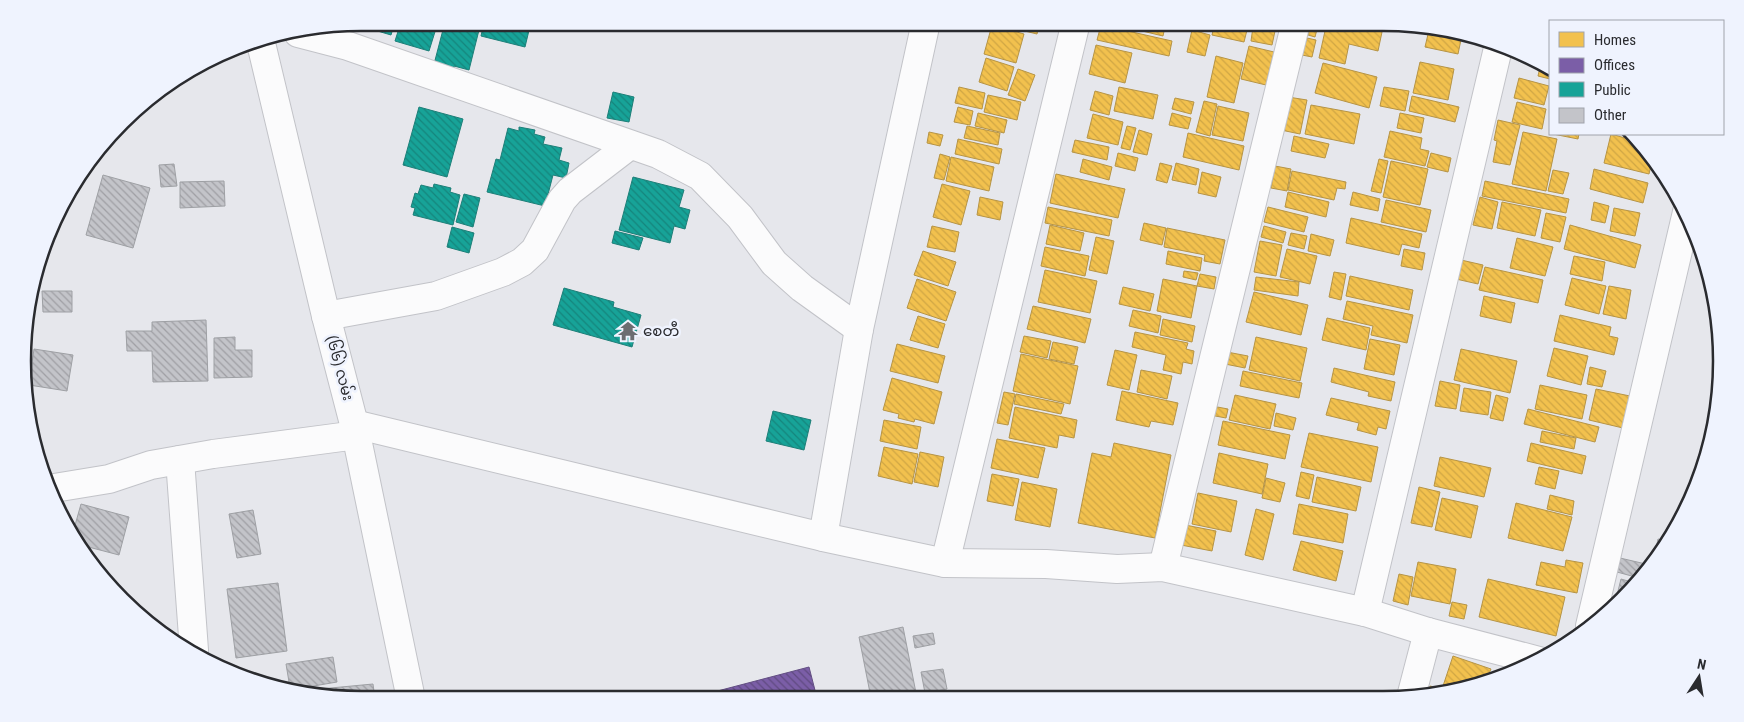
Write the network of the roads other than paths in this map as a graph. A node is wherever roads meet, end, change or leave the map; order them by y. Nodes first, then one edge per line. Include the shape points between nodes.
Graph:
1 (924, 31) edge
2 (1074, 31) edge
3 (1294, 31) edge
4 (309, 36) edge
5 (262, 47) edge
6 (1497, 52) edge
7 (630, 145) junction
8 (1684, 226) edge
9 (326, 316) junction
10 (858, 329) junction
11 (356, 430) junction
12 (180, 460) junction
13 (56, 487) edge
14 (823, 538) junction
15 (945, 563) junction
16 (1163, 567) junction
17 (1365, 612) junction
18 (1592, 616) edge
19 (1428, 632) junction
20 (194, 645) edge
21 (1527, 658) edge
22 (1413, 689) edge
23 (409, 691) edge

1 - 10 street
2 - 15 street
3 - 16 street
4 - 7 street via 348,46
5 - 9 street, (၆၆) လမ်း
6 - 17 street
7 - 9 street via 570,191 535,250 522,262 436,296
7 - 10 street via 658,154 700,176 740,217 774,264
8 - 18 street
9 - 11 street, (၆၆) လမ်း
10 - 14 street
11 - 12 street
11 - 14 street
11 - 23 street, (၆၆) လမ်း
12 - 13 street via 151,465 109,479
12 - 20 street
14 - 15 street
15 - 16 street via 1046,564 1117,569
16 - 17 street
17 - 19 street
19 - 21 street
19 - 22 street

